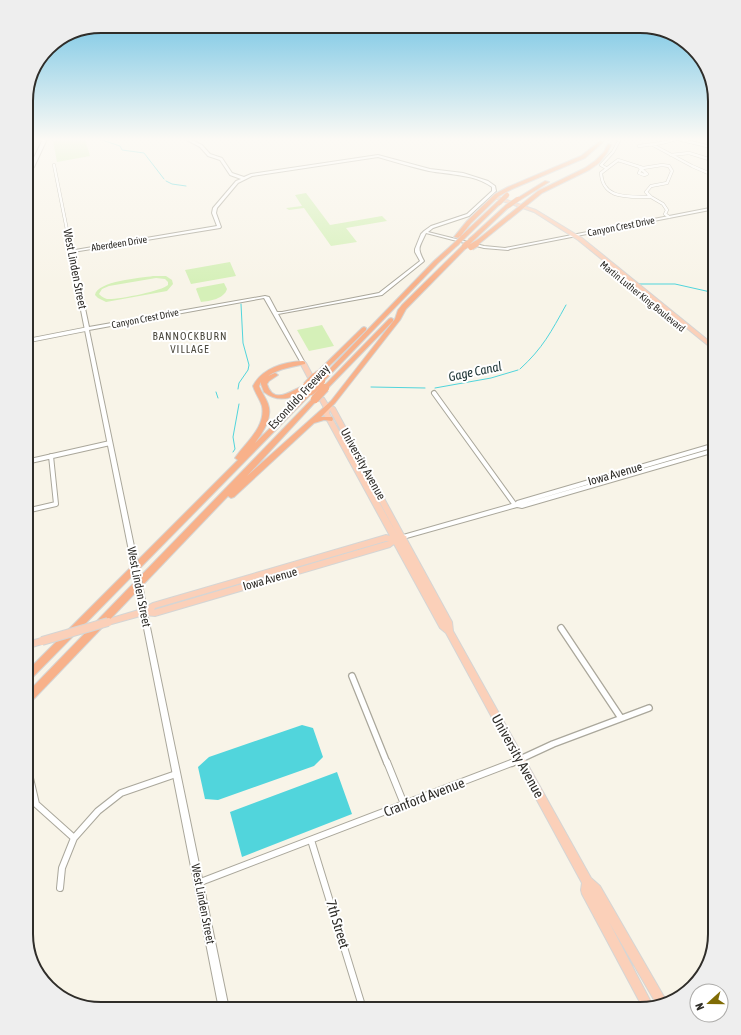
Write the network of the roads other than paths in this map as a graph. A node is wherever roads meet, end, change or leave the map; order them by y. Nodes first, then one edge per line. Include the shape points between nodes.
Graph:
1 (58, 187) edge
2 (232, 187) edge
3 (494, 187) edge
4 (512, 187) edge
5 (523, 187) edge
6 (537, 187) edge
7 (549, 187) edge
8 (605, 187) edge
9 (650, 187) edge
10 (495, 197) junction
11 (652, 197) junction
12 (524, 206) junction
13 (708, 209) edge
14 (669, 217) junction
15 (446, 223) junction
16 (425, 232) junction
17 (441, 236) junction
18 (574, 236) junction
19 (459, 237) junction
20 (420, 242) junction
21 (468, 247) junction
22 (71, 250) junction
23 (396, 303) junction
24 (404, 306) junction
25 (276, 313) junction
26 (87, 329) junction
27 (33, 340) edge
28 (708, 343) edge
29 (708, 348) edge
30 (303, 363) junction
31 (311, 378) dead end
32 (323, 385) junction
33 (434, 393) dead end
34 (314, 394) junction
35 (327, 408) junction
36 (330, 419) junction
37 (313, 421) junction
38 (110, 443) junction
39 (708, 447) edge
40 (708, 452) edge
41 (51, 456) junction
42 (33, 460) edge
43 (218, 485) junction
44 (516, 505) junction
45 (33, 509) edge
46 (182, 538) junction
47 (399, 538) junction
48 (422, 587) junction
49 (440, 606) junction
50 (144, 612) junction
51 (561, 628) dead end
52 (449, 631) junction
53 (33, 644) edge
54 (46, 658) junction
55 (33, 666) edge
56 (58, 668) junction
57 (33, 671) edge
58 (352, 676) dead end
59 (33, 694) edge
60 (33, 698) edge
61 (649, 708) dead end
62 (621, 718) junction
63 (519, 759) junction
64 (176, 774) junction
65 (33, 791) edge
66 (404, 804) junction
67 (74, 838) junction
68 (311, 840) junction
69 (587, 882) junction
70 (198, 883) junction
71 (60, 888) dead end
72 (597, 911) junction
73 (634, 957) junction
74 (660, 999) edge
75 (645, 1001) edge
76 (223, 1002) edge
77 (361, 1002) edge

1 - 22 street, West Linden Street
2 - 22 street, Aberdeen Drive via 216,206 214,213 218,226
3 - 15 street via 494,191 470,214
4 - 10 highway
5 - 19 highway, Escondido Freeway, bridge via 508,195
6 - 21 highway, bridge via 508,206 471,240
7 - 12 highway
8 - 11 street via 615,195
9 - 11 street via 646,193
10 - 12 main road, Martin Luther King Boulevard
10 - 19 highway via 469,222
11 - 14 street via 666,206 665,214
12 - 18 main road, Martin Luther King Boulevard
12 - 21 highway, bridge
13 - 14 street, Canyon Crest Drive
14 - 18 street, Canyon Crest Drive
15 - 16 street
15 - 17 street via 432,230
16 - 17 street, Canyon Crest Drive
16 - 20 street
17 - 18 street, Canyon Crest Drive via 488,248 504,249
17 - 20 street via 427,235
18 - 28 main road, Martin Luther King Boulevard
18 - 29 main road, Martin Luther King Boulevard via 575,240
19 - 23 highway, Escondido Freeway, bridge
20 - 25 street via 417,251 421,263 380,294
21 - 24 highway, Escondido Freeway
22 - 26 street, West Linden Street
23 - 32 highway, Escondido Freeway
23 - 34 highway, bridge via 381,313 318,373
24 - 32 highway, Escondido Freeway
24 - 35 highway via 398,319
25 - 26 street, Canyon Crest Drive via 265,296
25 - 30 street
26 - 27 street, Canyon Crest Drive
26 - 38 street, West Linden Street
30 - 31 main road
30 - 34 highway via 269,378 264,384 264,389 272,395 284,397
30 - 43 highway via 269,373 259,380 256,386 265,406 264,423
32 - 34 highway, Escondido Freeway, bridge
33 - 44 street
34 - 35 main road, University Avenue
34 - 43 highway, Escondido Freeway
34 - 46 highway, Escondido Freeway via 260,458
35 - 36 main road, University Avenue via 326,413
35 - 37 highway
35 - 47 main road, University Avenue via 332,408
36 - 37 highway
36 - 47 main road, University Avenue
37 - 46 highway
38 - 41 street
38 - 50 street, West Linden Street, bridge
39 - 44 street, Iowa Avenue via 552,492
40 - 44 street, Iowa Avenue via 522,506
41 - 42 street
41 - 45 street via 56,504
43 - 54 highway, Escondido Freeway
44 - 47 street, Iowa Avenue
46 - 56 highway, Escondido Freeway
47 - 48 main road, University Avenue
47 - 49 main road, University Avenue
47 - 50 main road, Iowa Avenue via 388,545 155,613
48 - 49 main road
48 - 52 main road, University Avenue via 443,626
49 - 52 main road, University Avenue via 449,624
50 - 53 main road, Iowa Avenue, bridge
50 - 64 street, West Linden Street
51 - 62 street
52 - 63 main road, University Avenue
54 - 55 highway
54 - 57 highway, Escondido Freeway
56 - 59 highway, Escondido Freeway
56 - 60 highway
58 - 66 street
61 - 62 street, Cranford Avenue
62 - 63 street, Cranford Avenue
63 - 66 street, Cranford Avenue
63 - 69 main road, University Avenue
64 - 67 street via 115,797 98,811
64 - 70 street, West Linden Street
65 - 67 street via 36,804
66 - 68 street, Cranford Avenue
67 - 71 street via 62,868
68 - 70 street, Cranford Avenue
68 - 77 street, 7th Street
69 - 72 main road, University Avenue via 586,890
69 - 73 main road, University Avenue via 596,890
70 - 76 street, West Linden Street
72 - 73 main road via 607,922 626,954 630,958
72 - 75 main road, University Avenue
73 - 74 main road, University Avenue

